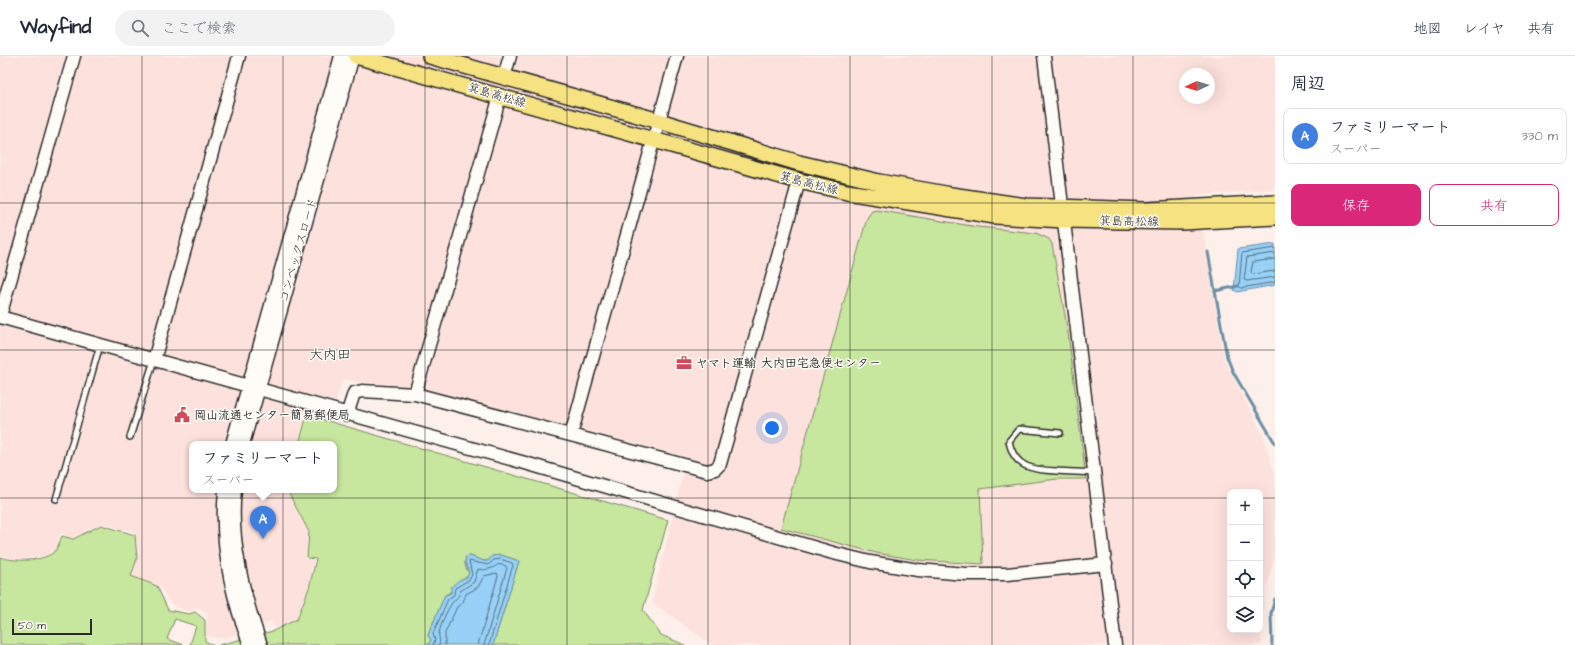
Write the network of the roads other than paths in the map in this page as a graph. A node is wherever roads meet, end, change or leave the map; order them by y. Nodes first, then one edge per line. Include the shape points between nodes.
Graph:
1 (74, 56) edge
2 (239, 56) edge
3 (341, 56) edge
4 (355, 56) edge
5 (430, 56) edge
6 (510, 56) edge
7 (677, 56) edge
8 (1044, 56) edge
9 (504, 77) junction
10 (500, 96) junction
11 (659, 121) junction
12 (654, 140) junction
13 (800, 181) junction
14 (1275, 203) edge
15 (1063, 214) junction
16 (1275, 217) edge
17 (0, 317) edge
18 (100, 345) junction
19 (154, 360) junction
20 (253, 388) junction
21 (414, 394) junction
22 (347, 415) junction
23 (1060, 433) dead end
24 (571, 435) junction
25 (130, 437) dead end
26 (233, 441) edge
27 (244, 441) edge
28 (1095, 473) junction
29 (225, 493) edge
30 (235, 493) edge
31 (56, 499) dead end
32 (1106, 564) junction
33 (250, 645) edge
34 (261, 645) edge
35 (1115, 645) edge

1 - 17 street
2 - 19 street
3 - 20 street, コンベックスロード
4 - 10 main road, 箕島高松線
4 - 20 street, コンベックスロード
5 - 9 main road, 箕島高松線
6 - 9 street
7 - 11 street
8 - 15 street
9 - 11 main road, 箕島高松線
10 - 12 main road, 箕島高松線
10 - 21 street
11 - 12 street
11 - 15 main road, 箕島高松線 via 799,163 879,182
12 - 13 main road, 箕島高松線
12 - 24 street
13 - 15 main road, 箕島高松線 via 847,192 995,216
13 - 24 street via 720,464 715,469 707,471
14 - 15 main road, 箕島高松線
15 - 16 main road, 箕島高松線 via 1182,222
15 - 28 street
17 - 18 street
18 - 19 street
18 - 31 lane
19 - 20 street
19 - 25 lane
20 - 22 street
20 - 26 street, コンベックスロード
20 - 27 street, コンベックスロード
21 - 22 street via 362,391 354,393
21 - 24 street
22 - 32 street via 870,562 966,574 1007,574
23 - 28 lane via 1019,429 1009,441 1010,450 1016,459 1037,470
28 - 32 street
29 - 33 street via 227,559 240,619
30 - 34 street via 236,553 251,617
32 - 35 street

